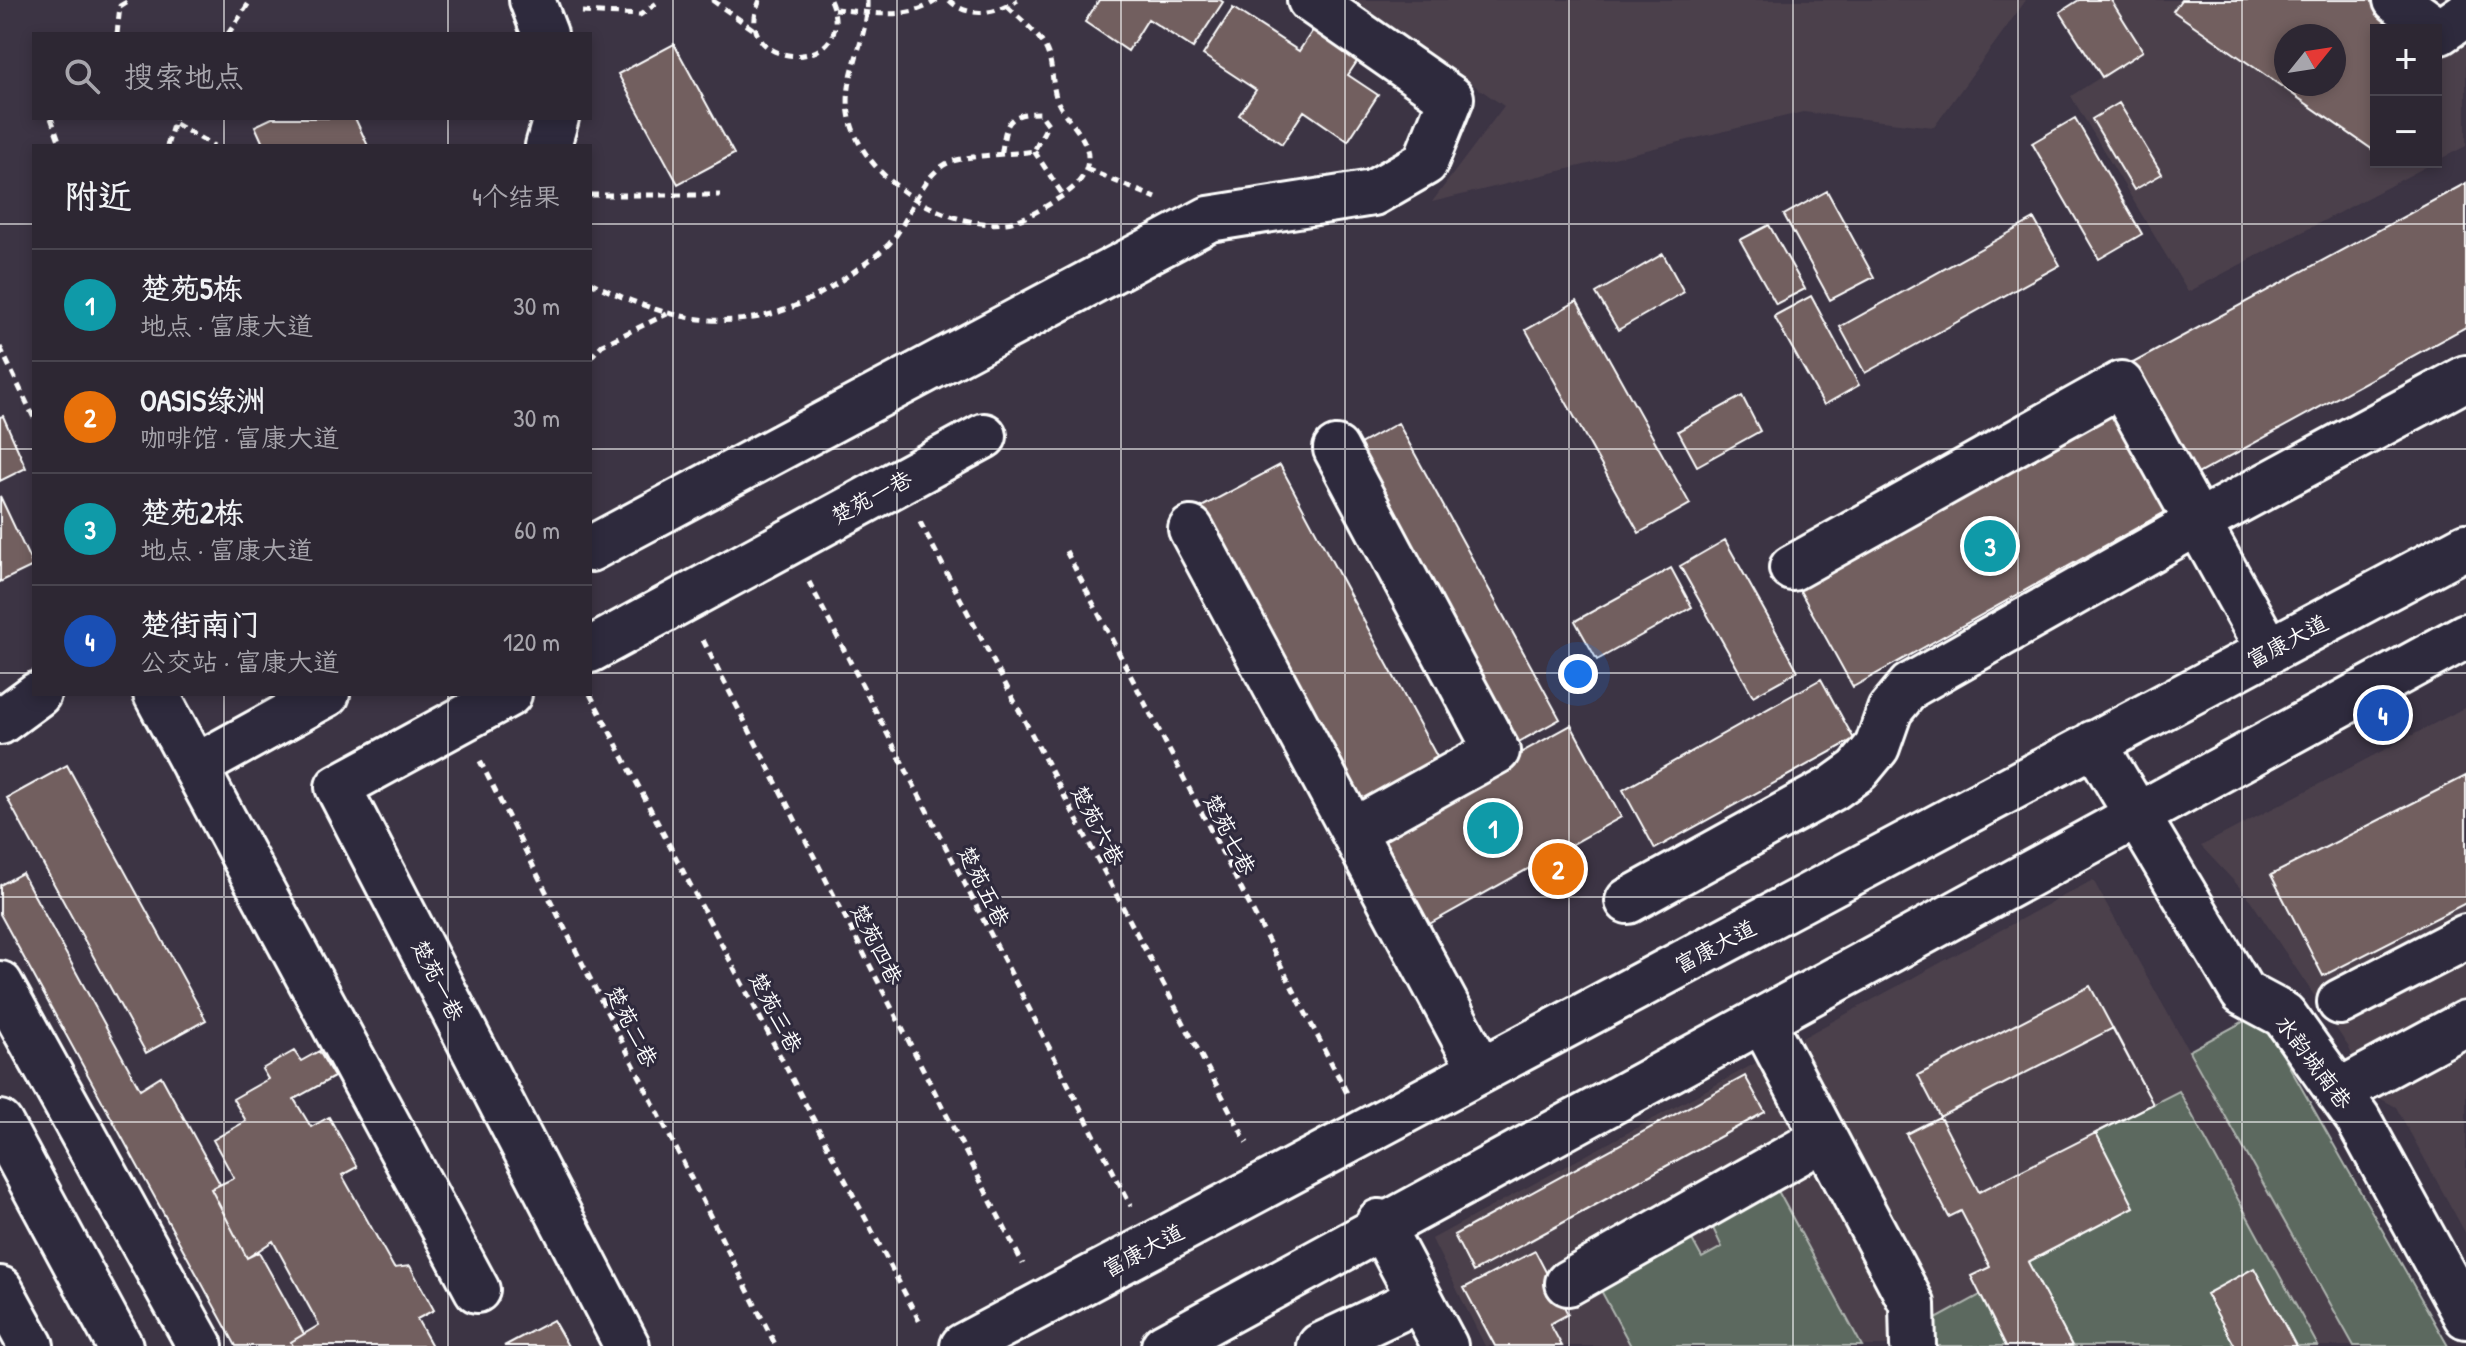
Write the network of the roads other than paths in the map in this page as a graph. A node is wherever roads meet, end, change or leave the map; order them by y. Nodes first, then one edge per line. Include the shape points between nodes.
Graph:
1 (1310, 0) edge
2 (2396, 0) edge
3 (2466, 14) edge
4 (555, 120) edge
5 (549, 144) edge
6 (2466, 378) edge
7 (984, 436) dead end
8 (1336, 449) dead end
9 (2197, 523) junction
10 (1191, 529) dead end
11 (600, 530) edge
12 (2466, 546) edge
13 (1792, 568) dead end
14 (2466, 636) edge
15 (592, 649) edge
16 (2269, 651) junction
17 (35, 696) edge
18 (157, 696) edge
19 (323, 696) edge
20 (505, 696) edge
21 (0, 722) edge
22 (2094, 743) junction
23 (195, 767) junction
24 (2136, 813) junction
25 (1353, 831) junction
26 (1628, 901) dead end
27 (2466, 937) edge
28 (0, 984) edge
29 (2340, 1002) dead end
30 (1762, 1020) junction
31 (2466, 1023) edge
32 (1481, 1070) junction
33 (2338, 1092) junction
34 (0, 1123) edge
35 (1824, 1138) junction
36 (0, 1171) edge
37 (1380, 1225) junction
38 (1568, 1283) dead end
39 (0, 1289) edge
40 (477, 1290) dead end
41 (1420, 1299) junction
42 (2466, 1316) edge
43 (944, 1339) edge
44 (31, 1346) edge
45 (93, 1346) edge
46 (120, 1346) edge
47 (200, 1346) edge
48 (627, 1346) edge
49 (1164, 1346) edge
50 (1320, 1346) edge
51 (1445, 1346) edge
52 (1913, 1346) edge

1 - 11 street via 1451,98 1425,163 1373,193 1209,219
2 - 3 street via 2440,32
4 - 5 street
6 - 9 street
7 - 15 street, 楚苑一巷
8 - 25 street via 1497,751
9 - 13 street via 2121,384
9 - 16 street
9 - 26 street via 1910,686 1890,710 1877,747 1858,770
10 - 25 street
12 - 16 street, 富康大道
14 - 24 street
16 - 22 street, 富康大道
17 - 21 street
18 - 23 street
19 - 23 street
20 - 48 street, 楚苑一巷 via 338,787
22 - 24 street, 水韵城南巷
22 - 32 street, 富康大道
23 - 40 street
24 - 30 street
24 - 33 street, 水韵城南巷 via 2243,993 2284,1015
25 - 32 street
27 - 29 street
28 - 47 street
30 - 35 street
30 - 37 street
31 - 33 street
32 - 43 street, 富康大道 via 1043,1303
33 - 42 street, 水韵城南巷
34 - 46 street
35 - 38 street
35 - 52 street via 1912,1304
36 - 45 street
37 - 41 street
37 - 49 street
39 - 44 street
41 - 50 street
41 - 51 street

